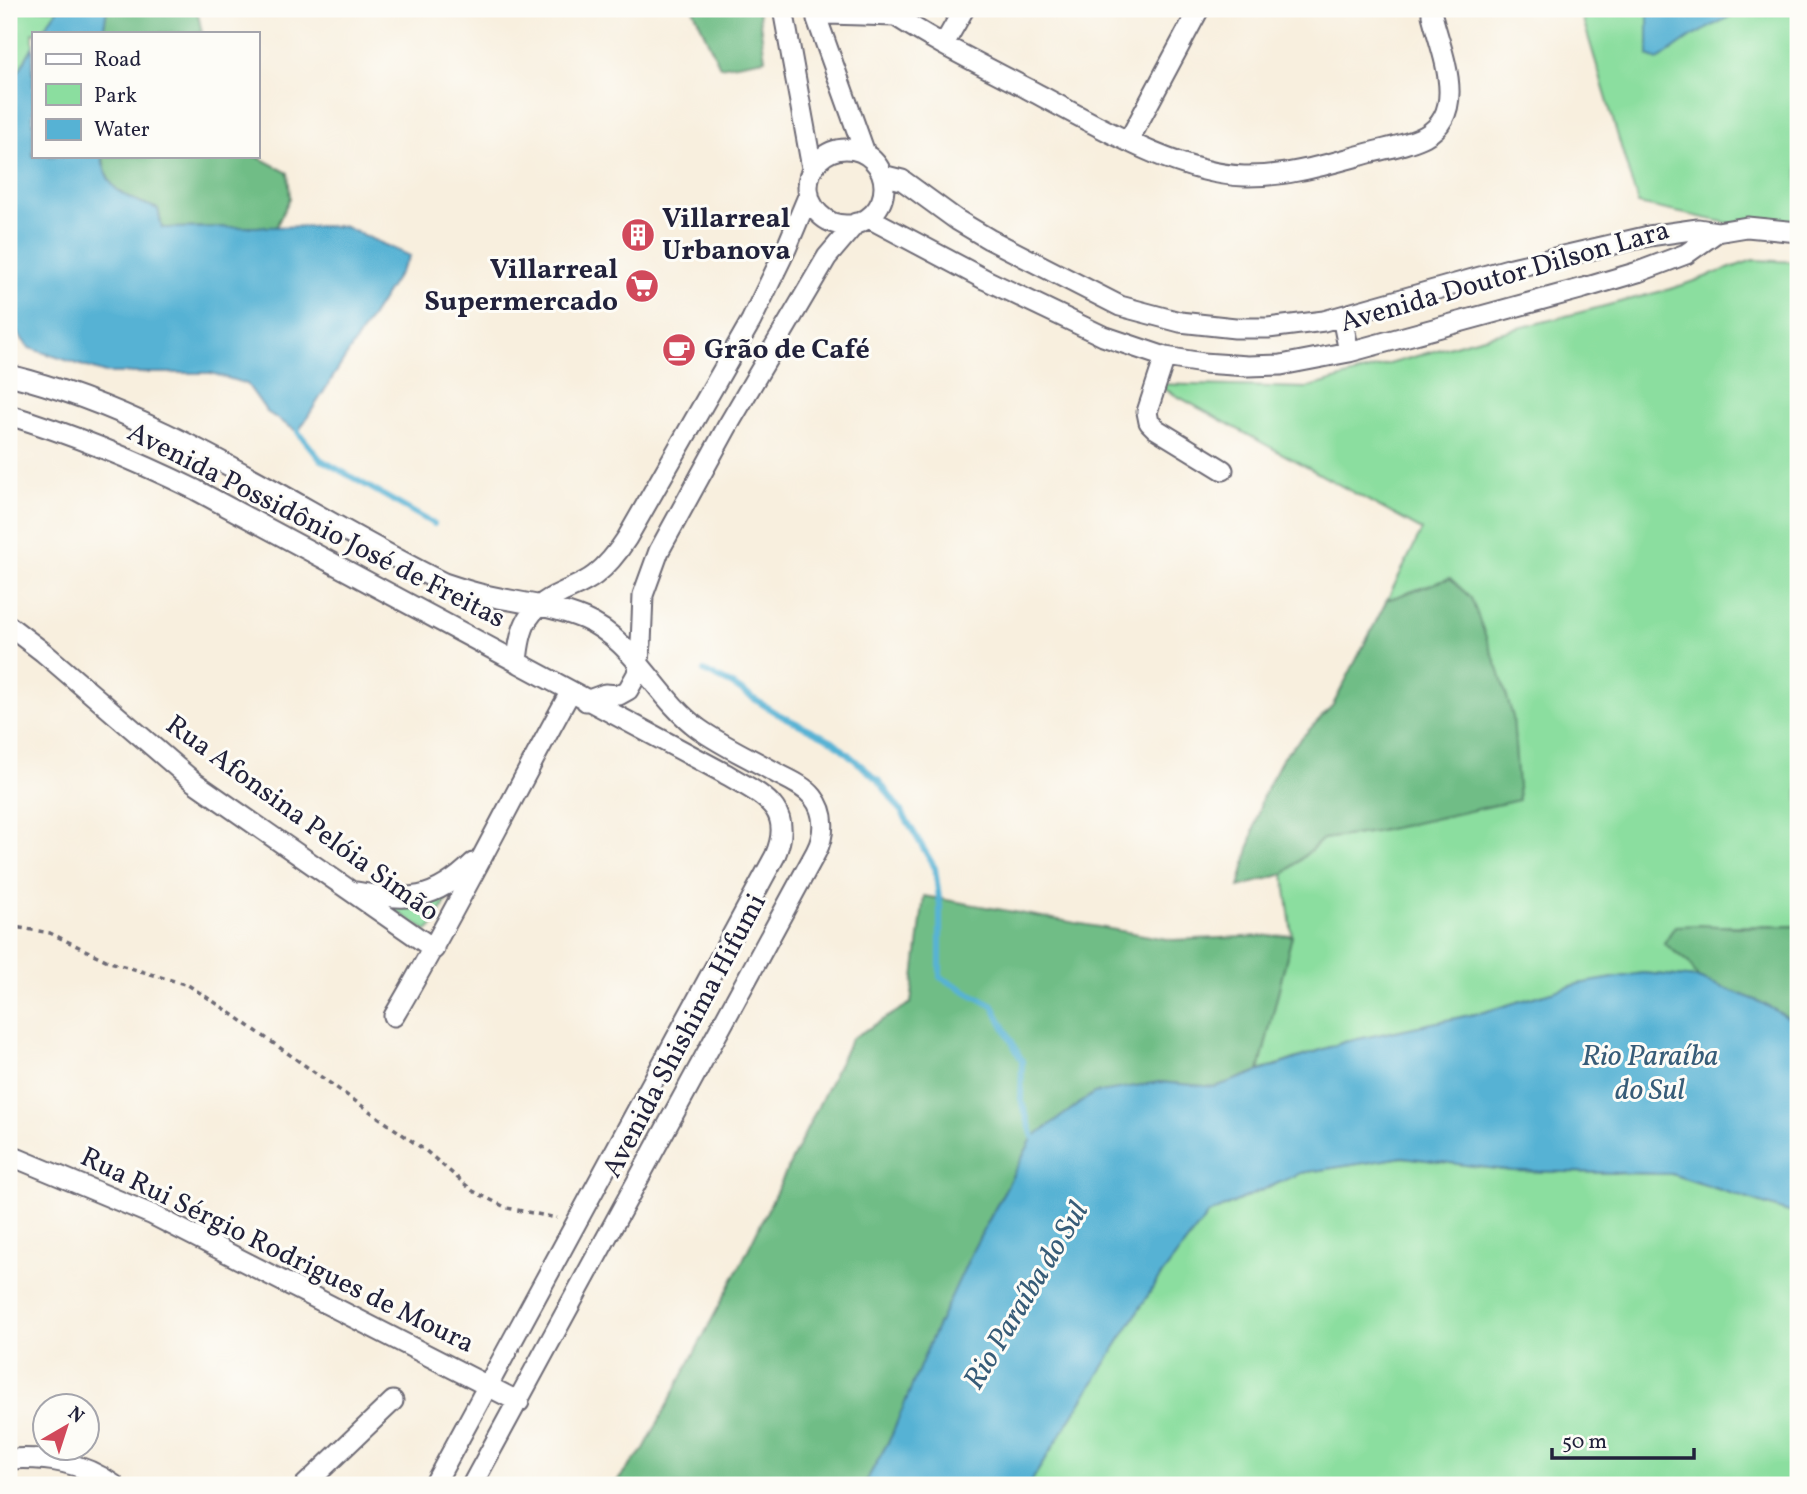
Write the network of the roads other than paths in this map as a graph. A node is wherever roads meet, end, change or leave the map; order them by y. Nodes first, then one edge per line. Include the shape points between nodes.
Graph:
1 (783, 9) edge
2 (964, 9) edge
3 (1199, 9) edge
4 (1432, 9) edge
5 (890, 12) edge
6 (825, 14) edge
7 (944, 44) junction
8 (1129, 140) junction
9 (865, 153) junction
10 (812, 168) junction
11 (882, 175) junction
12 (808, 194) junction
13 (862, 220) junction
14 (1717, 232) junction
15 (1798, 232) edge
16 (1342, 317) junction
17 (1349, 352) junction
18 (1165, 357) junction
19 (9, 375) edge
20 (9, 415) edge
21 (1223, 470) dead end
22 (531, 603) junction
23 (9, 626) edge
24 (517, 662) junction
25 (641, 666) junction
26 (579, 696) junction
27 (482, 856) junction
28 (352, 891) junction
29 (434, 948) junction
30 (394, 1016) dead end
31 (9, 1155) edge
32 (488, 1386) junction
33 (393, 1401) dead end
34 (519, 1402) junction
35 (9, 1459) edge
36 (114, 1485) edge
37 (305, 1485) edge
38 (434, 1485) edge
39 (472, 1485) edge

1 - 6 street via 798,20
1 - 10 street
2 - 7 street
3 - 8 street
4 - 8 street via 1451,96 1440,124 1427,135 1287,174 1245,176 1195,167
5 - 6 street
5 - 7 street
6 - 9 street
7 - 8 street
9 - 10 street via 853,149 830,152
9 - 11 street
10 - 12 street
11 - 13 street via 882,198
11 - 16 street, Avenida Doutor Dilson Lara via 902,180 957,220 1036,265 1142,313 1250,329
12 - 13 street via 826,219 845,225
12 - 22 street via 751,321 627,538 596,575
13 - 18 street, Avenida Doutor Dilson Lara via 1074,324
13 - 25 street via 827,257 659,551 643,595
14 - 15 street via 1747,227
14 - 16 street, Avenida Doutor Dilson Lara via 1698,229 1649,236 1512,268
14 - 17 street, Avenida Doutor Dilson Lara via 1686,254 1638,272
16 - 17 street
17 - 18 street, Avenida Doutor Dilson Lara via 1281,365
18 - 21 street via 1147,412 1149,422
19 - 22 street, Avenida Possidônio José de Freitas via 166,432 444,583
20 - 24 street, Avenida Possidônio José de Freitas via 127,456
22 - 24 street
22 - 25 street, Avenida Possidônio José de Freitas via 586,620
23 - 28 street, Rua Afonsina Pelóia Simão via 194,782
24 - 26 street, Avenida Possidônio José de Freitas
25 - 26 street via 628,690 620,695
25 - 34 street, Avenida Shishima Hifumi via 679,713 700,730 807,791 819,805 822,834 802,879
26 - 27 street
26 - 32 street, Avenida Shishima Hifumi via 754,791 778,813 783,834
27 - 28 street via 451,883 429,893 393,898
27 - 29 street
28 - 29 street, Rua Afonsina Pelóia Simão
29 - 30 street
31 - 32 street, Rua Rui Sérgio Rodrigues de Moura via 164,1221
32 - 34 street, Rua Rui Sérgio Rodrigues de Moura
32 - 38 street, Avenida Shishima Hifumi
33 - 37 street
34 - 39 street, Avenida Shishima Hifumi
35 - 36 street via 68,1462

